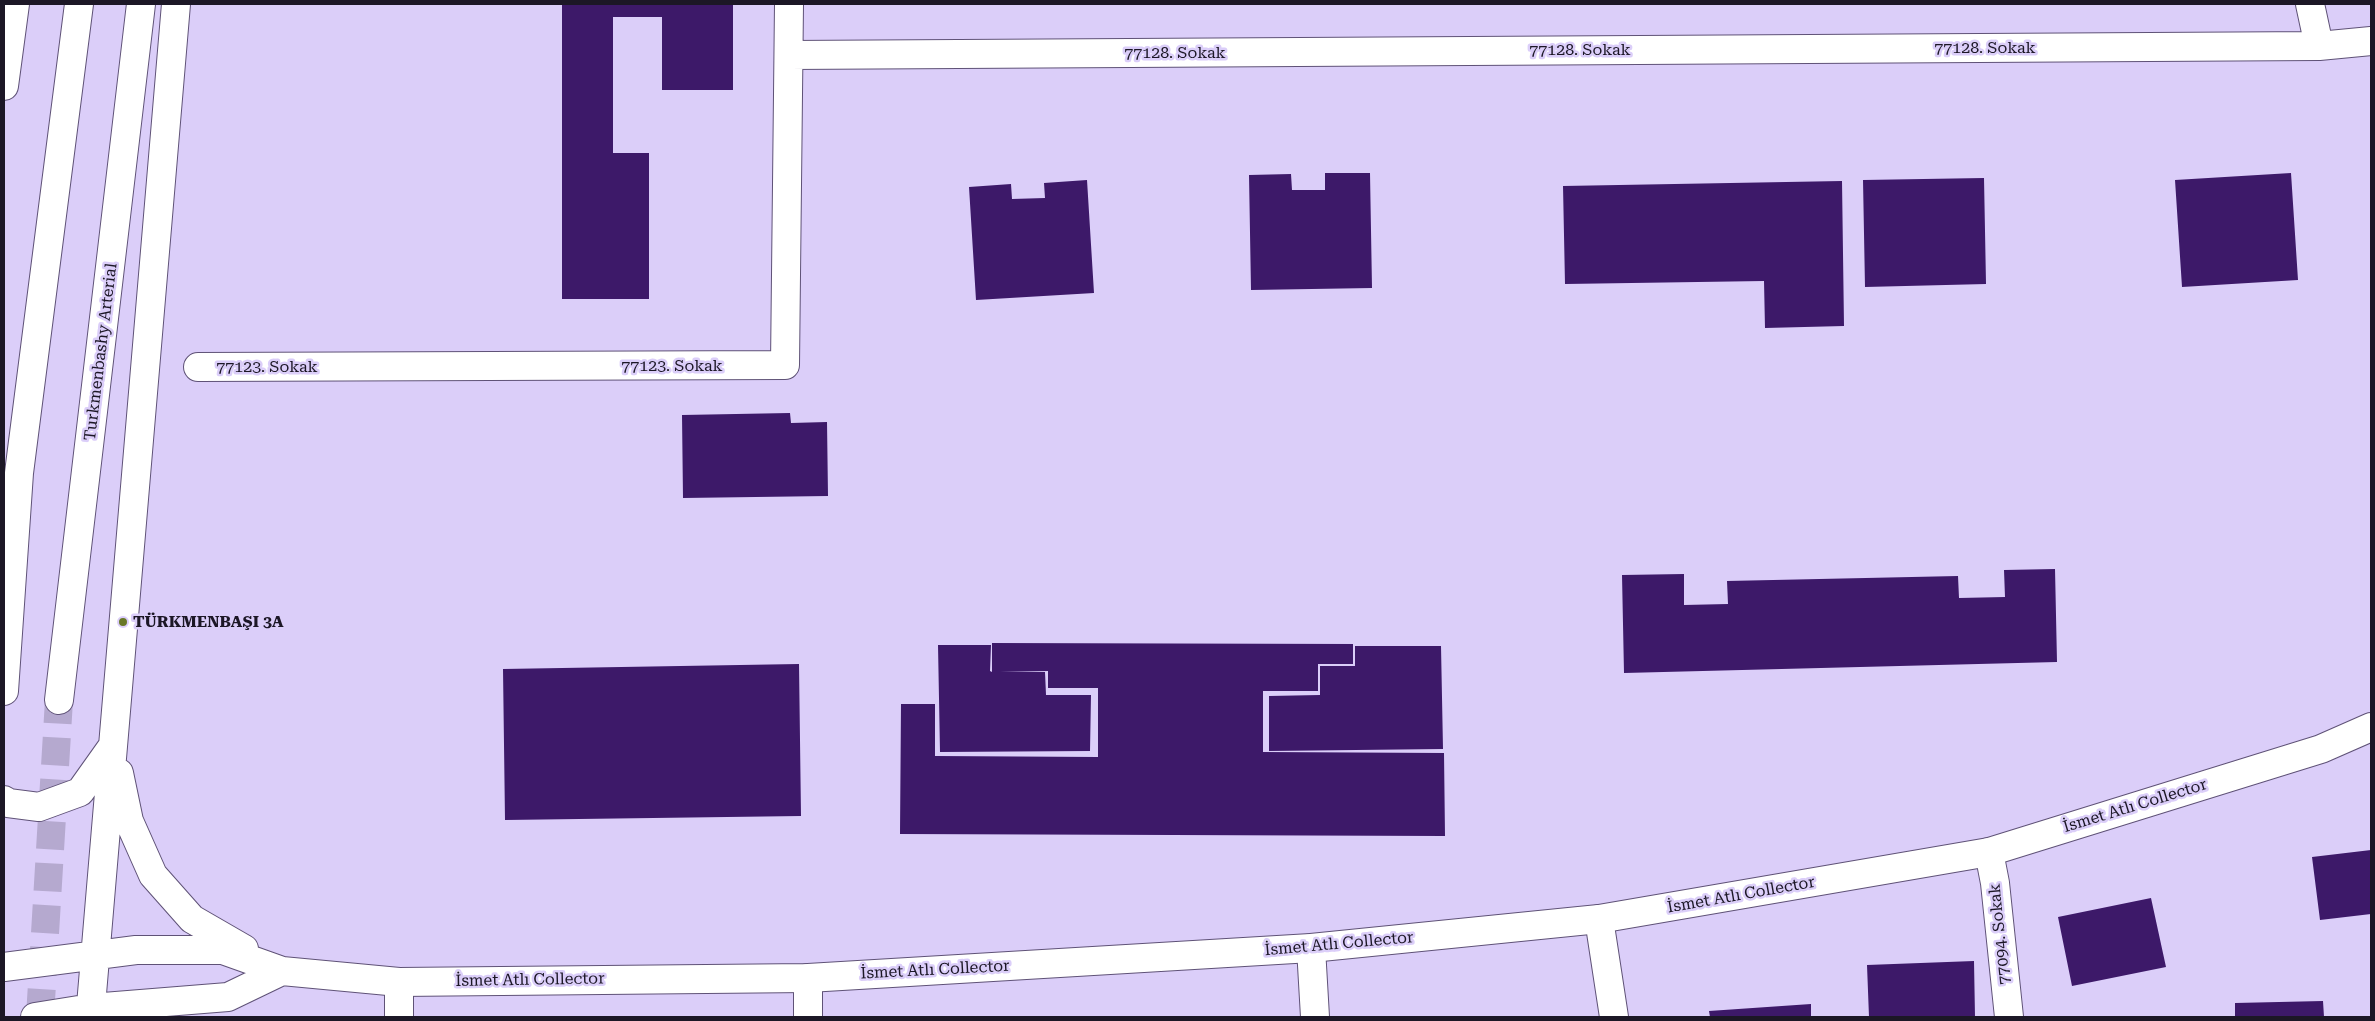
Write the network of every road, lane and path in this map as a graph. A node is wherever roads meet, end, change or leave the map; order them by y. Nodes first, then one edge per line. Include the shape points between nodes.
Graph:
1 (15, 4) edge
2 (79, 4) edge
3 (142, 4) edge
4 (176, 4) edge
5 (789, 4) edge
6 (2310, 4) edge
7 (2371, 41) edge
8 (2319, 46) junction
9 (789, 55) junction
10 (4, 86) edge
11 (198, 367) dead end
12 (4, 691) edge
13 (59, 700) tunnel mouth
14 (2371, 727) edge
15 (113, 745) junction
16 (4, 800) edge
17 (1989, 852) junction
18 (1599, 919) junction
19 (1311, 948) junction
20 (94, 954) junction
21 (4, 967) edge
22 (282, 971) junction
23 (808, 978) junction
24 (399, 982) junction
25 (90, 1012) edge
26 (35, 1017) edge
27 (227, 1017) edge
28 (399, 1017) edge
29 (808, 1017) edge
30 (1315, 1017) edge
31 (1614, 1017) edge
32 (2009, 1017) edge

1 - 10 main road
2 - 12 main road via 19,473
3 - 13 main road, Turkmenbashy Arterial
4 - 15 main road
5 - 9 main road, 77123. Sokak
6 - 8 main road
7 - 8 main road, 77128. Sokak
8 - 9 main road, 77128. Sokak
9 - 11 main road, 77123. Sokak via 786,365
14 - 17 main road, İsmet Atlı Collector via 2321,749
15 - 16 main road via 80,792 39,807
15 - 20 main road
15 - 22 main road via 129,821 153,875 192,919
17 - 18 main road, İsmet Atlı Collector
17 - 32 main road, 77094. Sokak
18 - 19 main road, İsmet Atlı Collector
18 - 31 main road
19 - 23 main road, İsmet Atlı Collector
19 - 30 main road
20 - 21 main road
20 - 22 main road via 136,950 223,950
20 - 25 main road
22 - 24 main road, İsmet Atlı Collector
22 - 25 main road via 228,997
22 - 27 main road
23 - 24 main road, İsmet Atlı Collector
23 - 29 main road
24 - 28 main road
25 - 26 main road

